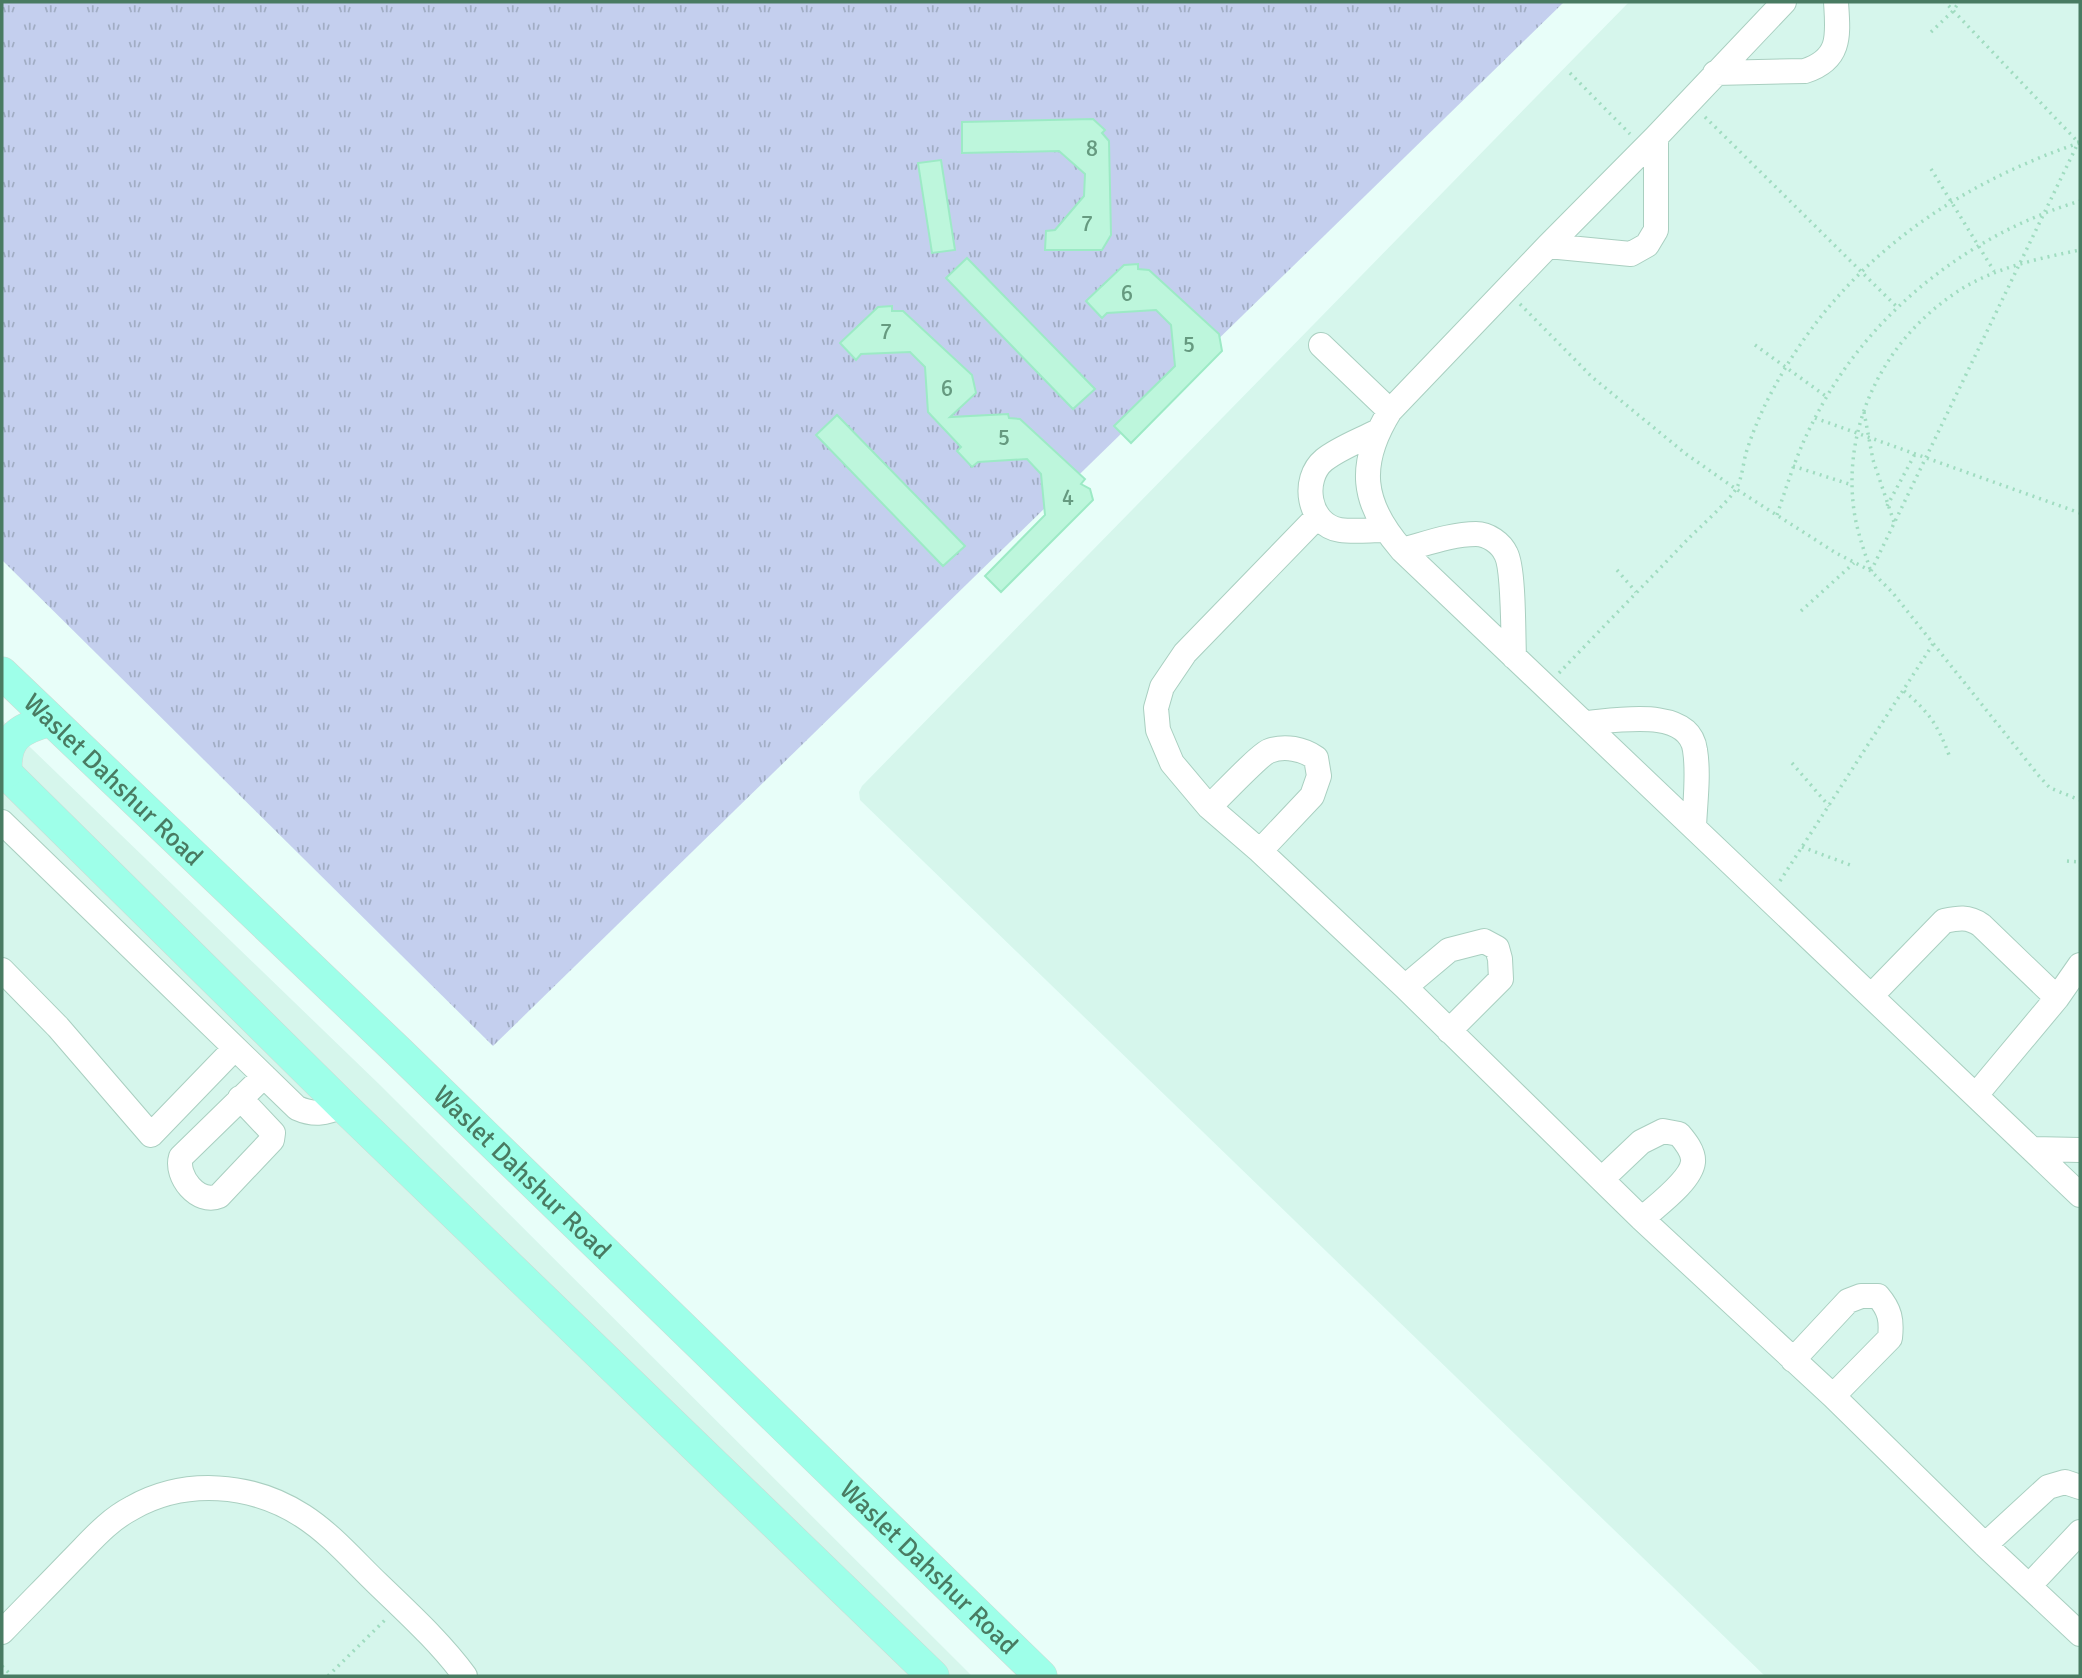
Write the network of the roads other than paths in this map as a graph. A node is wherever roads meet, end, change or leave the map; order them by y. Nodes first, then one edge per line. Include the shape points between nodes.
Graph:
1 (1784, 2) edge
2 (1836, 2) edge
3 (1715, 73) junction
4 (1651, 143) junction
5 (1548, 246) junction
6 (1321, 345) dead end
7 (1384, 421) junction
8 (1318, 516) junction
9 (1384, 530) junction
10 (1402, 550) junction
11 (1514, 657) junction
12 (2, 673) edge
13 (51, 720) junction
14 (1584, 723) junction
15 (4, 771) edge
16 (1209, 807) junction
17 (2, 822) edge
18 (1694, 827) junction
19 (1260, 851) junction
20 (2080, 965) edge
21 (2, 970) edge
22 (1405, 987) junction
23 (1872, 995) junction
24 (2057, 998) junction
25 (1450, 1031) junction
26 (234, 1048) junction
27 (264, 1076) junction
28 (1976, 1095) junction
29 (240, 1098) junction
30 (344, 1106) junction
31 (151, 1135) junction
32 (2033, 1149) junction
33 (2080, 1150) edge
34 (179, 1161) junction
35 (1602, 1178) junction
36 (2080, 1195) edge
37 (1642, 1219) junction
38 (1793, 1360) junction
39 (1833, 1396) junction
40 (2080, 1487) edge
41 (2080, 1532) edge
42 (1985, 1545) junction
43 (2029, 1586) junction
44 (2, 1632) edge
45 (2080, 1634) edge
46 (465, 1676) edge
47 (933, 1676) edge
48 (1041, 1676) edge

1 - 3 street
2 - 3 street via 1836,44 1815,68
3 - 4 street
4 - 5 street
4 - 5 street via 1656,230 1647,245 1631,254
5 - 7 street
6 - 7 street
7 - 8 street via 1316,469 1309,493
7 - 9 street via 1370,455 1368,481
8 - 9 street via 1338,530
8 - 16 street via 1185,653 1162,687 1156,708 1158,730 1172,763
9 - 10 street
10 - 11 street
10 - 11 street via 1461,535 1479,534 1496,541 1507,555 1510,572
11 - 14 street
12 - 13 main road, Waslet Dahshur Road
13 - 15 main road via 16,735
13 - 48 main road, Waslet Dahshur Road via 400,1052
14 - 18 street
14 - 18 street via 1650,719 1669,721 1685,731 1695,747
15 - 30 main road
16 - 19 street
16 - 19 street via 1268,751 1292,748 1316,758 1319,776 1312,796
17 - 26 street
18 - 23 street
19 - 22 street
20 - 24 street
21 - 31 street via 51,1019
22 - 25 street
22 - 25 street via 1449,950 1484,941 1497,948 1501,979
23 - 24 street via 1944,921 1959,918 1981,925
23 - 28 street
24 - 28 street
25 - 35 street
26 - 27 street
26 - 31 street
27 - 29 street
27 - 30 street via 308,1113 323,1114
28 - 32 street
29 - 34 street
29 - 34 street via 273,1137 222,1193 214,1199 202,1198 181,1176
30 - 47 main road
31 - 34 street
32 - 33 street
32 - 36 street
35 - 37 street
35 - 37 street via 1641,1142 1663,1131 1679,1133 1693,1162 1687,1178
37 - 38 street
38 - 39 street
38 - 39 street via 1849,1301 1878,1296 1892,1321 1890,1338
39 - 42 street
40 - 42 street via 2065,1482 2048,1487
41 - 43 street
42 - 43 street
43 - 45 street
44 - 46 street via 102,1528 132,1508 165,1494 201,1488 238,1490 273,1500 305,1517 400,1605

